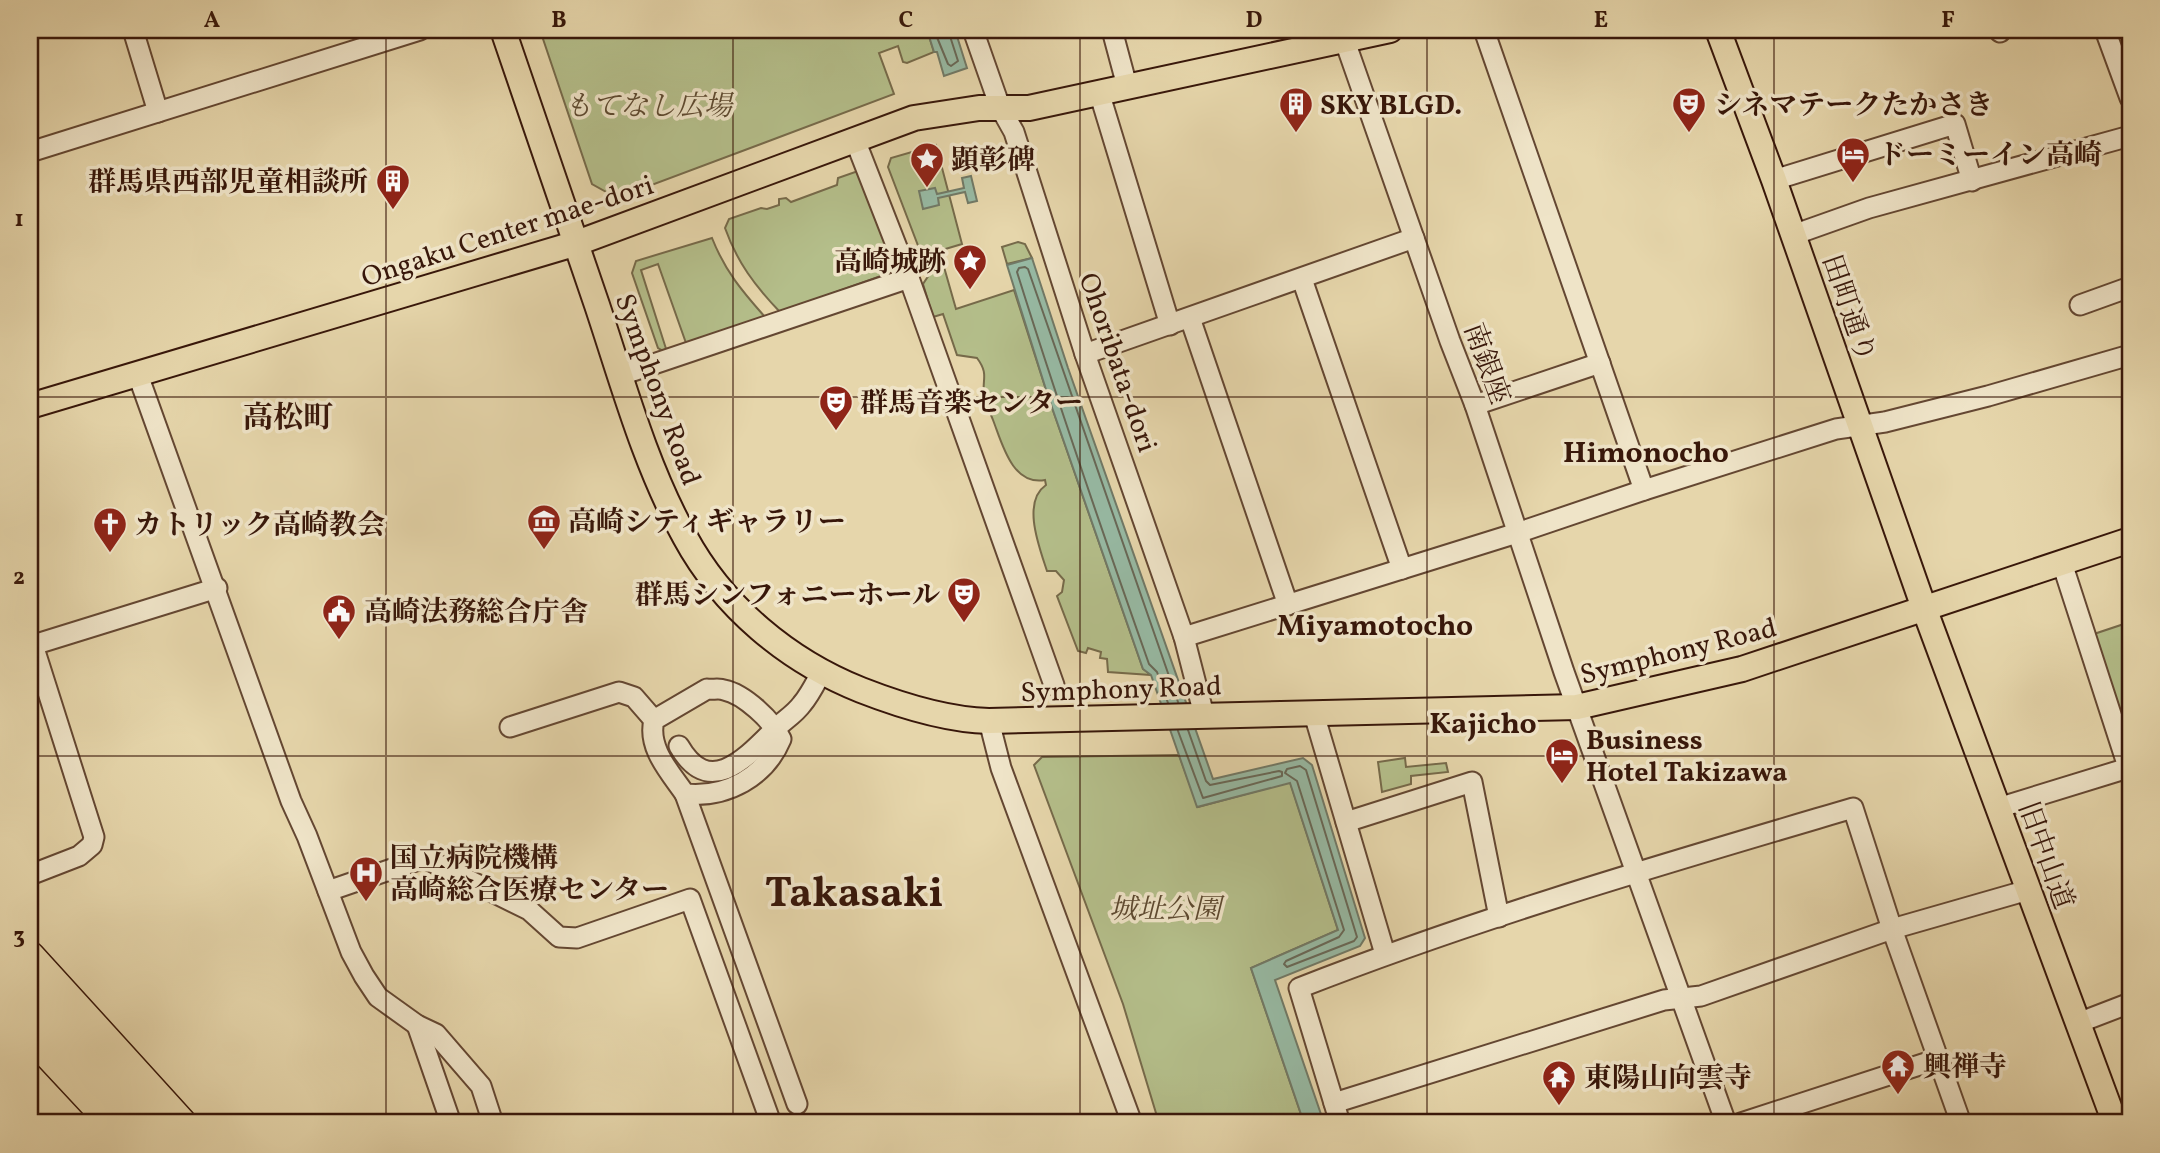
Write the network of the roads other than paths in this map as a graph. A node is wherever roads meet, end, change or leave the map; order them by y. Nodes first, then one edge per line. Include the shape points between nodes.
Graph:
1 (132, 30) edge
2 (420, 30) edge
3 (503, 30) edge
4 (973, 30) edge
5 (1112, 30) edge
6 (1390, 30) edge
7 (1484, 30) edge
8 (1717, 30) edge
9 (2105, 30) edge
10 (1342, 35) edge
11 (1127, 86) junction
12 (1099, 92) junction
13 (2130, 98) edge
14 (1000, 107) junction
15 (158, 112) junction
16 (2130, 136) edge
17 (855, 140) junction
18 (30, 152) edge
19 (1774, 180) junction
20 (1972, 181) junction
21 (1793, 234) junction
22 (1414, 238) junction
23 (577, 243) junction
24 (909, 278) junction
25 (1303, 279) junction
26 (2130, 287) edge
27 (2080, 305) dead end
28 (1190, 318) junction
29 (1170, 325) junction
30 (1085, 355) junction
31 (2130, 355) edge
32 (1600, 363) junction
33 (138, 375) junction
34 (621, 375) junction
35 (1475, 404) junction
36 (30, 406) edge
37 (1860, 427) junction
38 (1644, 490) junction
39 (1517, 533) junction
40 (2130, 540) edge
41 (2062, 563) junction
42 (1402, 569) junction
43 (217, 589) junction
44 (1288, 605) junction
45 (1924, 608) junction
46 (1184, 637) junction
47 (31, 645) edge
48 (822, 671) junction
49 (1054, 685) dead end
50 (1577, 707) junction
51 (1314, 714) junction
52 (1204, 715) junction
53 (654, 720) junction
54 (989, 721) junction
55 (510, 727) dead end
56 (776, 728) junction
57 (679, 746) dead end
58 (2129, 770) edge
59 (685, 794) junction
60 (1998, 808) junction
61 (1346, 822) junction
62 (1636, 872) junction
63 (30, 876) edge
64 (2028, 890) junction
65 (328, 891) junction
66 (1499, 917) junction
67 (1892, 929) junction
68 (1385, 954) junction
69 (30, 957) edge
70 (30, 996) edge
71 (1682, 998) junction
72 (2130, 1003) edge
73 (2078, 1023) junction
74 (417, 1025) junction
75 (30, 1034) edge
76 (1938, 1059) junction
77 (30, 1062) edge
78 (1334, 1103) junction
79 (797, 1104) dead end
80 (97, 1123) edge
81 (113, 1123) edge
82 (150, 1123) edge
83 (181, 1123) edge
84 (451, 1123) edge
85 (493, 1123) edge
86 (771, 1123) edge
87 (1132, 1123) edge
88 (1340, 1123) edge
89 (1726, 1123) edge
90 (1741, 1123) edge
91 (1961, 1123) edge
92 (2115, 1123) edge

1 - 15 street
2 - 15 street
3 - 23 main road, Symphony Road
4 - 14 street, Ohoribata-dori
5 - 11 street
6 - 10 main road, Ongaku Center mae-dori
7 - 32 street
8 - 19 main road, 田町通り
9 - 13 street
10 - 11 main road, Ongaku Center mae-dori
10 - 22 street, 南銀座
11 - 12 main road, Ongaku Center mae-dori
12 - 14 main road, Ongaku Center mae-dori via 1029,108
12 - 29 street
14 - 17 main road, Ongaku Center mae-dori via 914,118
14 - 30 street, Ohoribata-dori via 1014,132
15 - 18 street
16 - 20 street
17 - 23 main road, Ongaku Center mae-dori
17 - 24 street
19 - 20 street via 1955,124
19 - 21 main road, 田町通り
20 - 21 street
21 - 37 main road, 田町通り
22 - 25 street
22 - 35 street, 南銀座
23 - 33 main road, Ongaku Center mae-dori
23 - 34 main road, Symphony Road
24 - 34 street
24 - 49 street
25 - 28 street
25 - 42 street
26 - 27 street
28 - 29 street
28 - 44 street
29 - 30 street
30 - 46 street, Ohoribata-dori
31 - 37 street
32 - 35 street
32 - 38 street
33 - 36 main road, Ongaku Center mae-dori
33 - 43 street
34 - 48 main road, Symphony Road via 646,450 686,539 747,617 771,639
35 - 39 street, 南銀座
37 - 38 street via 1836,429
37 - 45 main road, 田町通り
38 - 39 street
39 - 42 street
39 - 50 street, 南銀座
40 - 41 main road, Symphony Road
41 - 45 main road, Symphony Road
41 - 58 street
42 - 44 street
43 - 47 street
43 - 65 street via 291,801
44 - 46 street
45 - 50 main road, Symphony Road via 1742,669
45 - 60 main road, 旧中山道
46 - 52 street, Ohoribata-dori
47 - 63 street via 94,837 79,856
48 - 54 main road, Symphony Road via 883,699 965,720
48 - 56 street via 802,705
50 - 51 main road, Symphony Road
50 - 62 street, 南銀座
51 - 52 main road, Symphony Road
51 - 61 street
52 - 54 main road, Symphony Road
53 - 55 street via 634,697 619,692
53 - 56 street via 707,690 724,690 741,698
53 - 59 street via 650,734
54 - 87 street via 1001,768
56 - 57 street via 746,759 724,771 705,771 687,759
56 - 59 street via 781,739 773,757 747,781 718,791
58 - 60 street
59 - 79 street
60 - 64 main road, 旧中山道
61 - 66 street via 1472,782
61 - 68 street
62 - 66 street
62 - 67 street via 1853,808
62 - 71 street, 南銀座
64 - 67 street
64 - 73 main road, 旧中山道
65 - 74 street via 364,976 378,997
65 - 86 street via 424,858 529,910 559,937 577,938 690,899
66 - 68 street
67 - 71 street via 1701,996
67 - 76 street
68 - 78 street via 1299,988
69 - 83 highway
70 - 82 highway
71 - 78 street
71 - 89 street, 南銀座
72 - 73 street
73 - 92 main road, 旧中山道
74 - 84 street
74 - 85 street via 436,1034 481,1086
75 - 81 highway
76 - 90 street
76 - 91 street
77 - 80 highway
78 - 88 street

